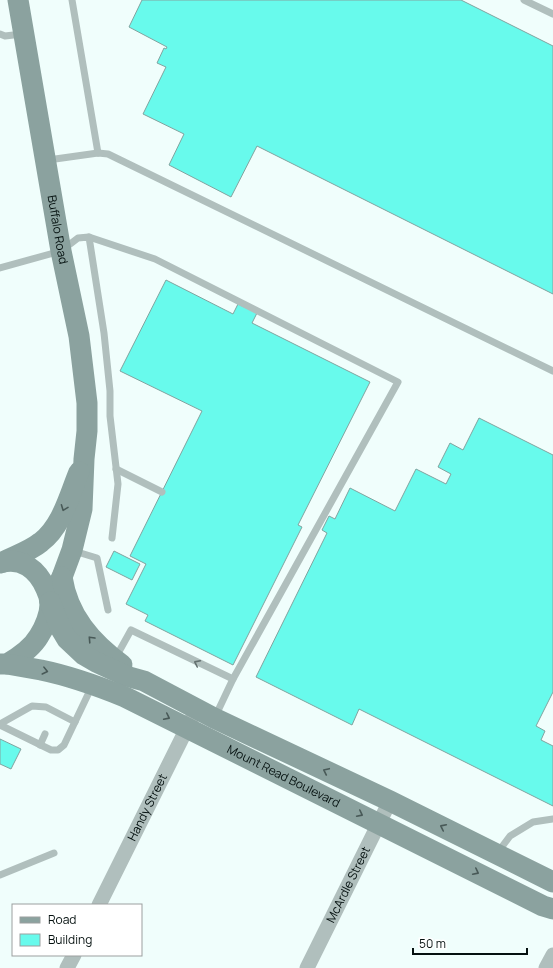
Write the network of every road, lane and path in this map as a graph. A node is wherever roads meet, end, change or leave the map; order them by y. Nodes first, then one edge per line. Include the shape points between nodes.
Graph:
1 (18, 0) edge
2 (72, 0) edge
3 (524, 0) edge
4 (553, 14) edge
5 (0, 34) edge
6 (24, 34) junction
7 (98, 153) junction
8 (46, 160) junction
9 (89, 237) junction
10 (61, 251) junction
11 (0, 268) edge
12 (553, 371) edge
13 (84, 459) junction
14 (116, 469) junction
15 (162, 492) dead end
16 (112, 538) dead end
17 (72, 550) junction
18 (1, 562) edge
19 (62, 577) junction
20 (50, 602) junction
21 (108, 610) dead end
22 (115, 660) junction
23 (3, 665) edge
24 (233, 679) junction
25 (144, 681) junction
26 (93, 684) junction
27 (199, 718) junction
28 (75, 722) junction
29 (0, 724) edge
30 (45, 734) dead end
31 (40, 745) junction
32 (390, 801) junction
33 (553, 819) edge
34 (379, 824) junction
35 (54, 853) dead end
36 (497, 854) junction
37 (0, 875) edge
38 (553, 882) edge
39 (100, 904) edge
40 (553, 909) edge
41 (553, 955) edge
42 (73, 956) edge
43 (67, 968) edge
44 (307, 968) edge
45 (546, 968) edge

1 - 6 main road, Buffalo Road
2 - 7 lane
3 - 4 lane
5 - 6 lane
6 - 8 main road, Buffalo Road
7 - 8 lane
7 - 12 lane via 108,154
8 - 10 main road, Buffalo Road
9 - 10 lane via 78,238
9 - 14 lane via 104,333
9 - 24 lane via 155,259 398,382
10 - 11 lane
10 - 13 main road, Buffalo Road via 85,376 87,418
13 - 17 main road, Buffalo Road via 82,508
13 -> 18 main road, Buffalo Road via 52,532 40,543
14 - 15 lane
14 - 16 lane via 118,484
17 - 19 main road, Buffalo Road
17 - 21 lane via 97,558
18 - 20 main road, Mount Read Boulevard via 23,563 38,573
19 - 20 main road, Buffalo Road
22 -> 19 main road via 96,644 80,625 66,596
20 - 23 main road, Buffalo Road via 49,613 39,636 24,652
20 - 25 main road, Mount Read Boulevard via 67,639 84,655 126,676
24 -> 22 lane via 131,630
22 - 25 main road
23 -> 26 main road, Mount Read Boulevard via 41,670
24 - 27 lane
25 - 27 main road, Mount Read Boulevard
26 -> 27 main road, Mount Read Boulevard via 125,697
26 - 28 lane
32 -> 27 main road, Mount Read Boulevard
27 -> 34 main road, Mount Read Boulevard
27 - 39 street, Handy Street
28 - 29 lane via 54,715 46,707 32,706
28 - 31 lane via 64,745 58,750 50,750
29 - 31 lane
30 - 31 lane
32 - 34 street, McArdle Street
36 -> 32 main road, Mount Read Boulevard
33 - 36 lane via 533,822 510,836
34 -> 40 main road, Mount Read Boulevard
34 - 44 street, McArdle Street
35 - 37 lane
36 - 38 main road, Mount Read Boulevard
41 - 45 street
42 - 43 street

